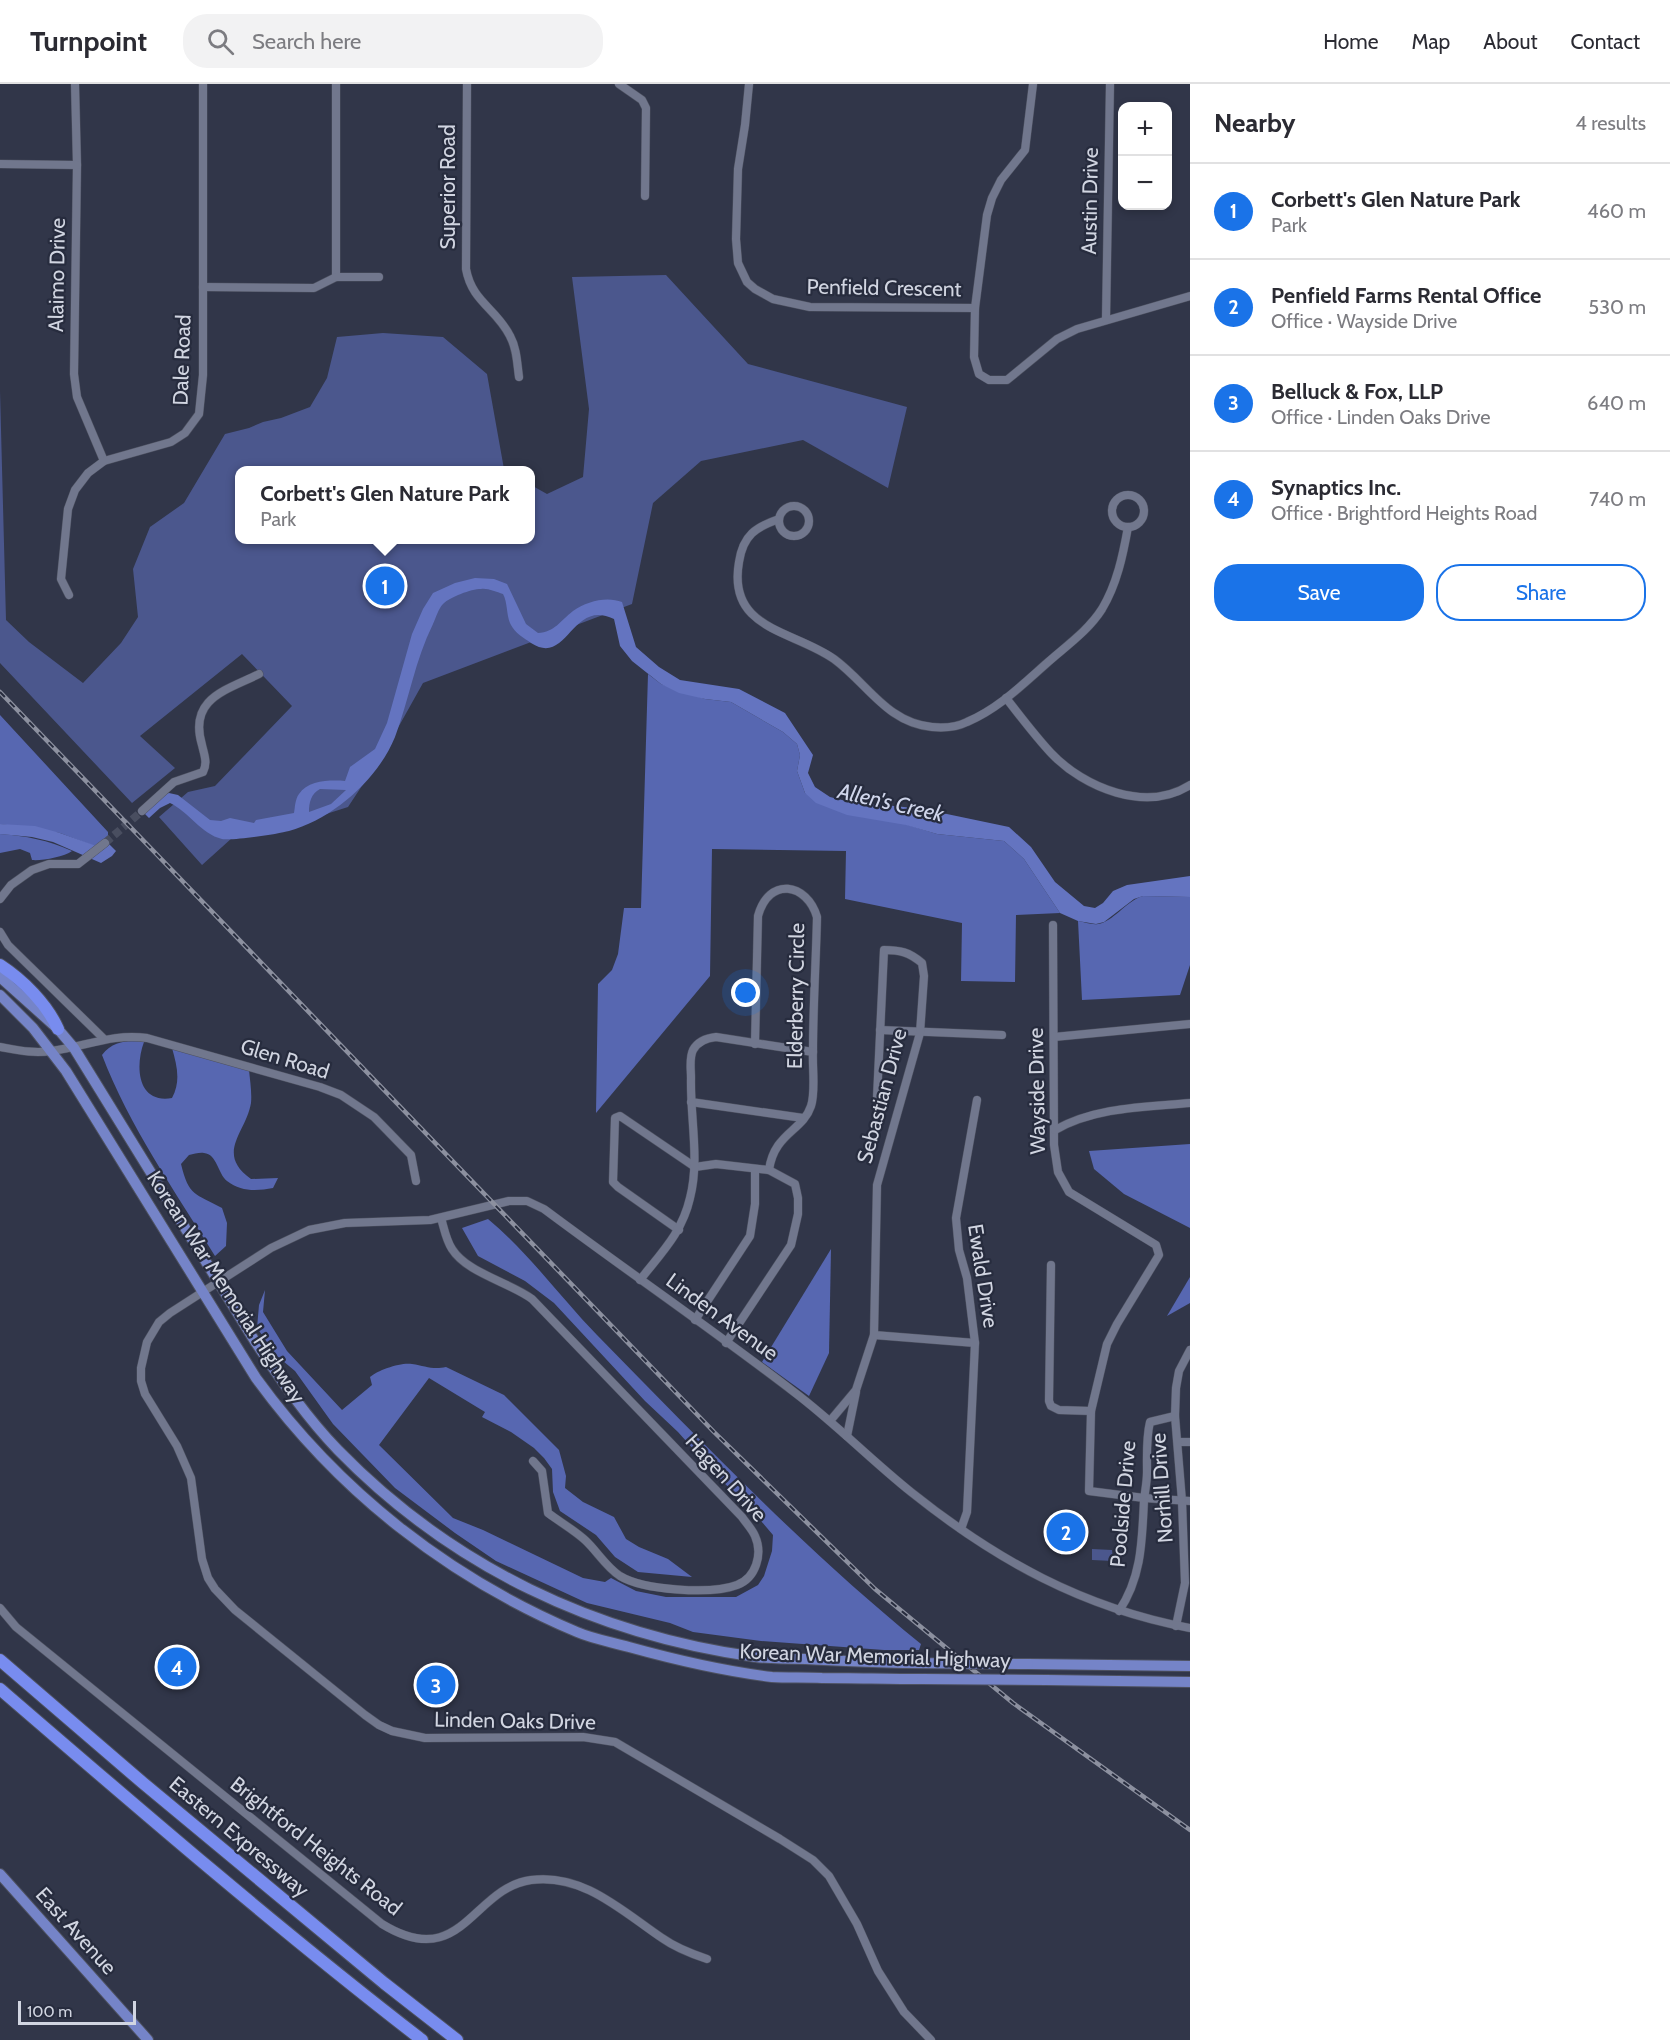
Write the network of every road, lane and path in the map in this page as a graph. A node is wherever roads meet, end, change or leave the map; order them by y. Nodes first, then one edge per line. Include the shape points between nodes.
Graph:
1 (75, 84) edge
2 (203, 84) edge
3 (336, 84) edge
4 (467, 84) edge
5 (619, 84) edge
6 (749, 84) edge
7 (1033, 84) edge
8 (1110, 84) edge
9 (0, 164) edge
10 (77, 165) junction
11 (645, 196) dead end
12 (379, 276) dead end
13 (336, 278) junction
14 (202, 287) junction
15 (1190, 296) edge
16 (975, 308) junction
17 (1106, 319) junction
18 (519, 377) dead end
19 (104, 461) junction
20 (779, 519) dead end
21 (1128, 527) junction
22 (69, 595) dead end
23 (260, 674) dead end
24 (1006, 698) junction
25 (1190, 785) edge
26 (142, 811) tunnel mouth
27 (103, 845) tunnel mouth
28 (0, 899) edge
29 (1053, 925) dead end
30 (0, 932) edge
31 (0, 965) edge
32 (0, 977) edge
33 (0, 995) edge
34 (1190, 1024) edge
35 (58, 1029) junction
36 (880, 1030) junction
37 (920, 1033) junction
38 (1002, 1035) dead end
39 (1054, 1037) junction
40 (104, 1039) junction
41 (755, 1044) junction
42 (0, 1047) edge
43 (74, 1048) junction
44 (51, 1051) junction
45 (813, 1052) junction
46 (877, 1098) dead end
47 (977, 1100) dead end
48 (691, 1102) junction
49 (1190, 1103) edge
50 (803, 1118) junction
51 (1055, 1130) junction
52 (695, 1167) junction
53 (755, 1170) junction
54 (769, 1170) junction
55 (416, 1181) dead end
56 (441, 1218) junction
57 (679, 1230) junction
58 (1051, 1265) dead end
59 (640, 1280) junction
60 (218, 1282) junction
61 (202, 1291) junction
62 (695, 1320) junction
63 (874, 1335) junction
64 (726, 1343) junction
65 (975, 1343) junction
66 (1190, 1350) edge
67 (1179, 1371) junction
68 (1190, 1371) edge
69 (856, 1390) junction
70 (1091, 1411) junction
71 (1175, 1416) junction
72 (830, 1421) junction
73 (847, 1436) junction
74 (1178, 1442) junction
75 (1190, 1442) edge
76 (533, 1461) dead end
77 (1144, 1498) junction
78 (1186, 1501) edge
79 (961, 1529) junction
80 (1188, 1583) edge
81 (0, 1608) edge
82 (1119, 1611) junction
83 (1176, 1626) junction
84 (1190, 1628) edge
85 (0, 1660) edge
86 (1190, 1666) edge
87 (1190, 1682) edge
88 (0, 1689) edge
89 (0, 1874) edge
90 (707, 1959) dead end
91 (148, 2040) edge
92 (422, 2040) edge
93 (457, 2040) edge
94 (931, 2040) edge

1 - 10 street, Alaimo Drive
2 - 14 street, Dale Road
3 - 13 street
4 - 18 street, Superior Road via 466,269 472,290 511,336
5 - 11 street via 642,100 646,108
6 - 16 street, Penfield Crescent via 738,169 736,239 738,263 747,282 773,299 810,307
7 - 16 street via 1025,150 1001,180 990,206
8 - 17 street, Austin Drive
9 - 10 street
10 - 19 street, Alaimo Drive via 74,374 77,397
12 - 13 street
13 - 14 street via 314,288
14 - 19 street, Dale Road via 203,375 196,420 171,442
15 - 17 street
16 - 17 street via 974,364 979,374 995,381 1013,377 1062,336
19 - 22 street, Dale Road via 80,482 71,498 61,579
20 - 24 street via 759,526 741,550 737,572 740,596 758,620 830,656 904,721 950,727 965,723
21 - 21 street via 1114,520 1112,510 1120,496 1130,494 1140,499 1144,509 1138,524
21 - 24 street via 1119,569 1097,615 1081,634
23 - 26 street via 211,699 198,727 206,760 203,772 174,782
24 - 25 street via 1052,754 1091,782 1129,796 1147,798 1175,794
27 - 28 street via 82,862 37,868 11,885
29 - 39 street, Wayside Drive
30 - 40 street via 8,945
31 - 35 highway via 37,998
32 - 35 main road, Korean War Memorial Highway
33 - 44 main road, Korean War Memorial Highway
34 - 39 street
35 - 43 main road, Korean War Memorial Highway
36 - 37 street
36 - 37 street, Sebastian Drive via 884,950 897,950 922,963
36 - 46 street, Sebastian Drive
37 - 38 street
37 - 63 street, Sebastian Drive via 877,1185
39 - 51 street, Wayside Drive
40 - 43 street, Glen Road
40 - 55 street, Glen Road via 147,1038 341,1095 374,1117 411,1155
41 - 45 street
41 - 45 street, Elderberry Circle via 758,915 765,897 790,889 809,900 817,918
41 - 48 street via 716,1037 698,1044 691,1057
42 - 44 street, Glen Road
43 - 44 street, Glen Road
43 - 60 main road, Korean War Memorial Highway
44 - 61 main road, Korean War Memorial Highway
45 - 50 street, Elderberry Circle via 811,1106
47 - 65 street, Ewald Drive via 956,1218
48 - 50 street
48 - 52 street
49 - 51 street via 1104,1112
50 - 54 street, Elderberry Circle via 777,1145
51 - 70 street, Wayside Drive via 1058,1173 1069,1192 1156,1245 1159,1255 1107,1344
52 - 53 street via 716,1164
52 - 57 street
52 - 57 street via 620,1116 615,1118 613,1182
53 - 54 street
53 - 62 street via 750,1236
54 - 64 street via 795,1184 798,1214 791,1245
56 - 59 street, Linden Avenue via 502,1202 522,1200 535,1204
56 - 60 street, Linden Avenue via 327,1225 291,1238
56 - 76 street, Hagen Drive via 448,1242 461,1260 532,1299 742,1517 758,1545 752,1574 737,1585 700,1590 652,1586 620,1576 585,1540 548,1513 542,1471
57 - 59 street
58 - 70 street via 1049,1401 1059,1410
59 - 62 street, Linden Avenue
60 - 61 street, Linden Avenue
60 - 86 main road, Korean War Memorial Highway, bridge via 283,1383 338,1450 454,1548 507,1579 564,1605 676,1643 758,1658
61 - 87 main road, Korean War Memorial Highway, bridge via 263,1387 352,1487 447,1563 494,1591 579,1632 683,1662 774,1677
61 - 94 street, Linden Oaks Drive via 159,1322 152,1332 143,1353 141,1381 189,1474 203,1564 224,1599 365,1715 392,1731 425,1738 584,1737 615,1742 780,1839 813,1860 829,1876 878,1971 904,2012
62 - 64 street, Linden Avenue
63 - 65 street
63 - 69 street, Sebastian Drive
64 - 72 street, Linden Avenue
65 - 79 street, Ewald Drive via 967,1512
66 - 67 street, Norhill Drive
67 - 68 street
67 - 71 street, Norhill Drive
69 - 72 street, Sebastian Drive
69 - 73 street, Sebastian Drive
70 - 77 street, Wayside Drive via 1089,1491
71 - 74 street, Norhill Drive
71 - 77 street, Poolside Drive via 1150,1422
72 - 73 street, Linden Avenue
73 - 79 street, Linden Avenue via 912,1493
74 - 75 street
74 - 78 street, Norhill Drive
77 - 78 street
77 - 82 street, Poolside Drive via 1137,1573
78 - 80 street, Norhill Drive
79 - 82 street, Linden Avenue via 1037,1577
80 - 83 street, Norhill Drive
81 - 90 street, Brightford Heights Road via 16,1627 393,1931 414,1938 441,1936 468,1922 507,1888 531,1880 551,1880 596,1893 671,1944
82 - 83 street, Linden Avenue
83 - 84 street, Linden Avenue
85 - 93 highway, Eastern Expressway
88 - 92 highway, Eastern Expressway via 145,1814
89 - 91 main road, East Avenue

